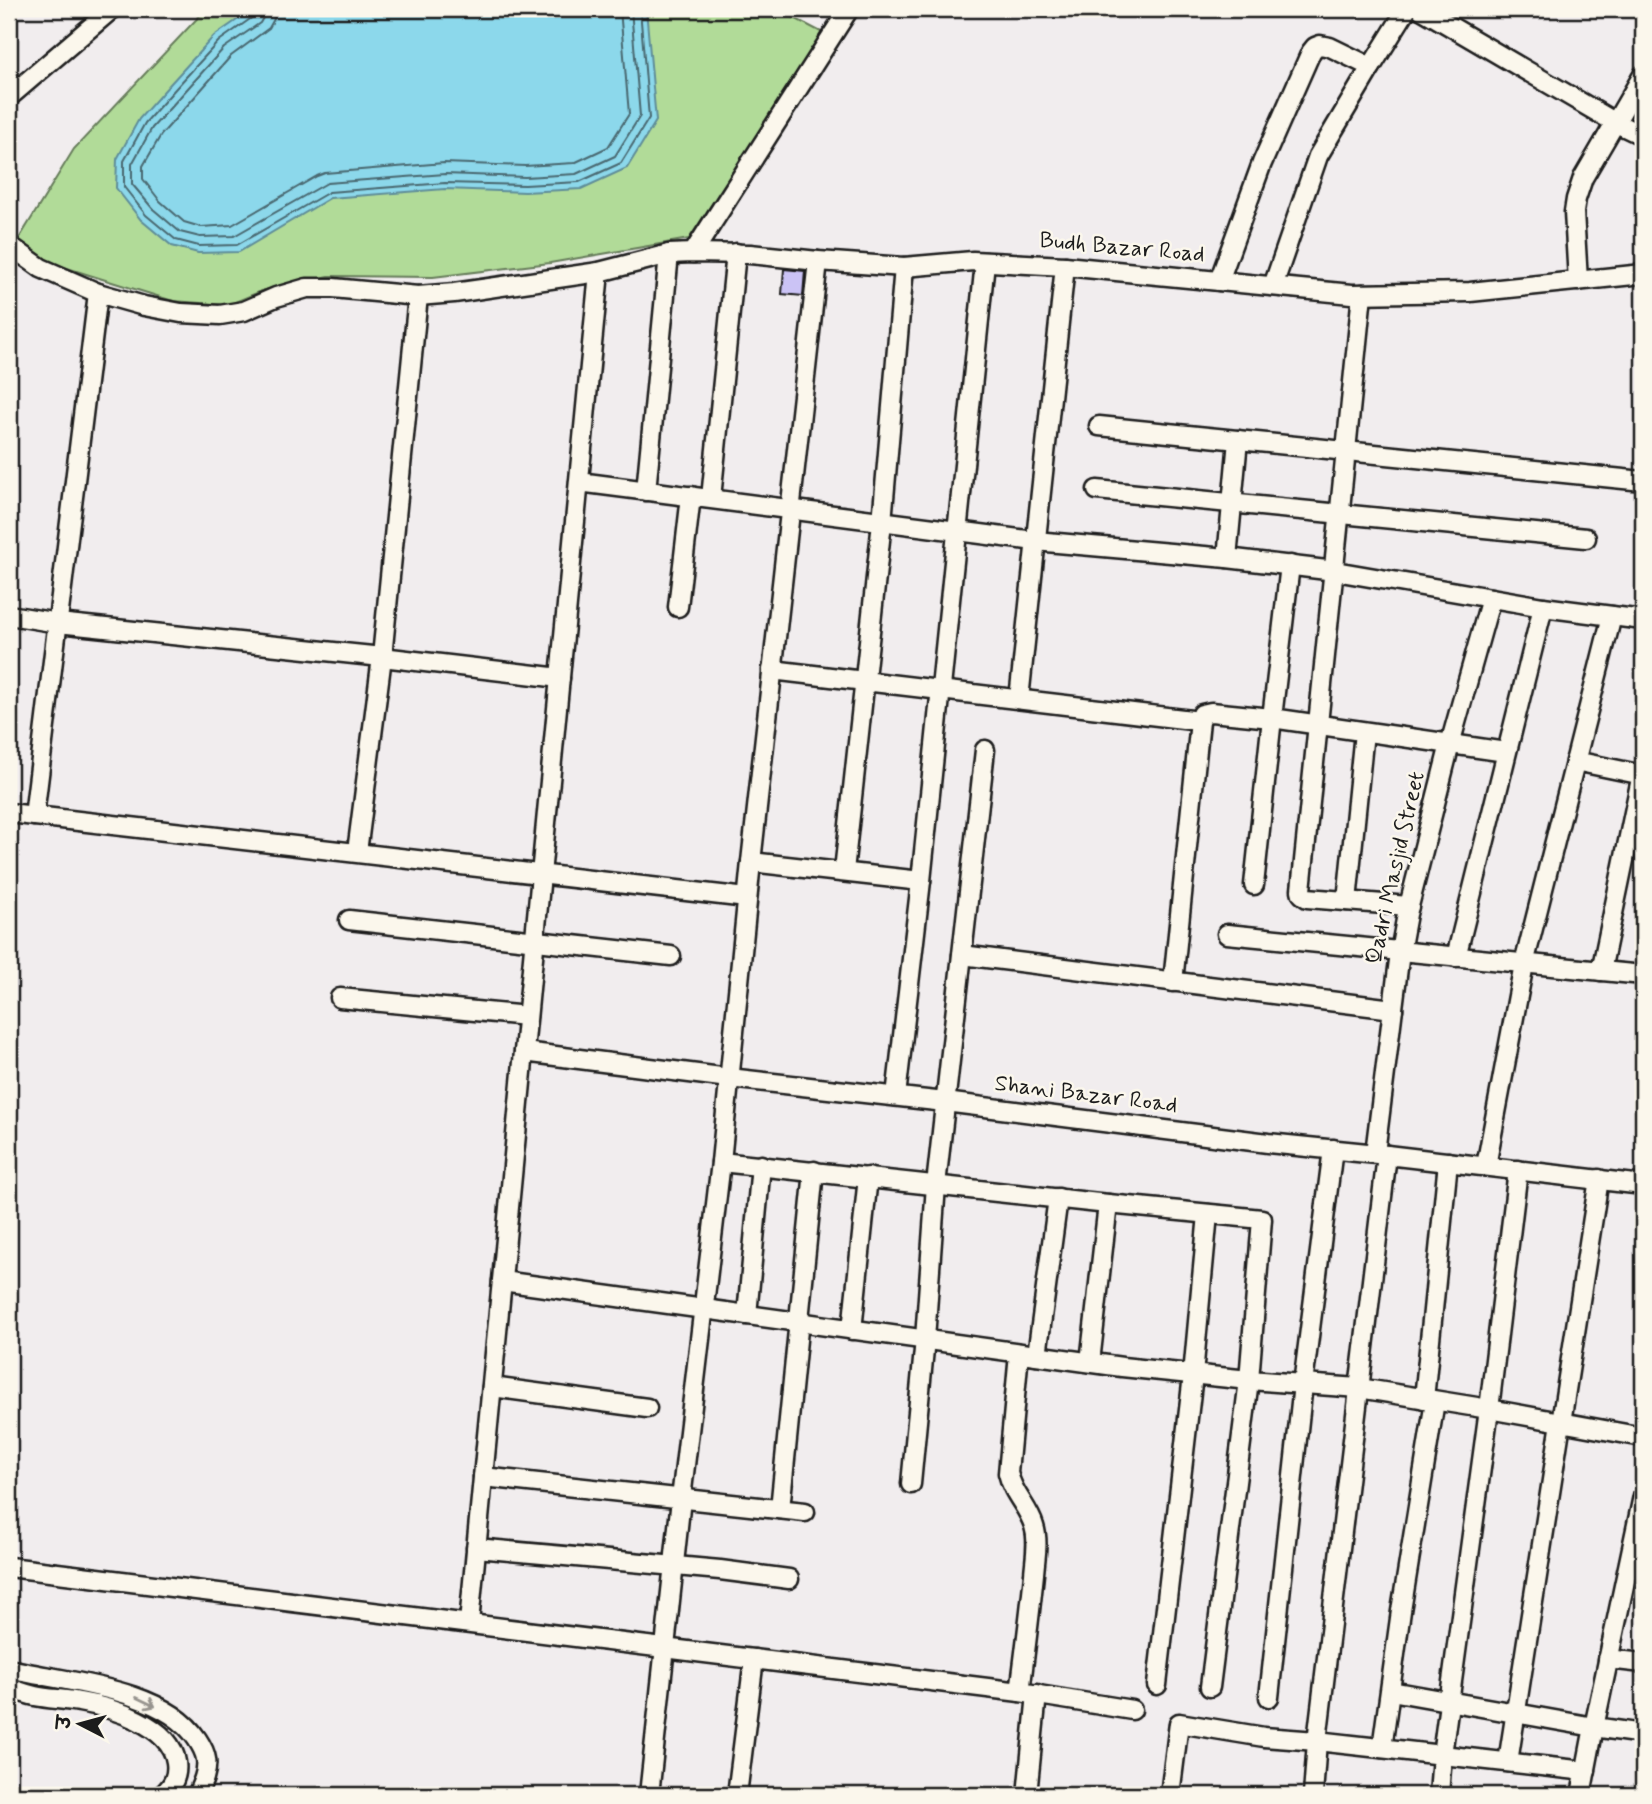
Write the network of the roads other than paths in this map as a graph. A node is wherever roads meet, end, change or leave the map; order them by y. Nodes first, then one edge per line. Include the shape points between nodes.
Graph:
1 (112, 9) edge
2 (849, 9) edge
3 (1407, 9) edge
4 (1421, 9) edge
5 (1371, 67) junction
6 (1642, 79) edge
7 (9, 97) edge
8 (1616, 123) junction
9 (1643, 136) edge
10 (9, 244) edge
11 (693, 253) junction
12 (736, 253) junction
13 (669, 254) junction
14 (818, 261) junction
15 (985, 262) junction
16 (1065, 266) junction
17 (904, 267) junction
18 (599, 272) junction
19 (1643, 274) edge
20 (1219, 281) junction
21 (1578, 281) junction
22 (1273, 286) junction
23 (98, 293) junction
24 (1362, 294) junction
25 (418, 296) junction
26 (1099, 426) dead end
27 (1238, 440) junction
28 (1346, 450) junction
29 (1643, 481) edge
30 (579, 482) junction
31 (1097, 490) dead end
32 (646, 491) junction
33 (691, 496) junction
34 (710, 498) junction
35 (1232, 503) junction
36 (790, 510) junction
37 (1339, 515) junction
38 (882, 523) junction
39 (957, 531) junction
40 (1587, 538) dead end
41 (1035, 541) junction
42 (1227, 558) junction
43 (1290, 565) junction
44 (1335, 571) junction
45 (1490, 598) junction
46 (678, 607) dead end
47 (1542, 607) junction
48 (9, 615) edge
49 (1612, 616) junction
50 (1643, 620) edge
51 (58, 623) junction
52 (382, 657) junction
53 (772, 670) junction
54 (560, 678) junction
55 (864, 682) junction
56 (940, 689) junction
57 (1018, 699) junction
58 (1272, 718) junction
59 (1200, 721) junction
60 (1318, 725) junction
61 (1364, 732) junction
62 (1450, 744) junction
63 (985, 750) dead end
64 (1506, 752) junction
65 (1575, 761) junction
66 (1643, 773) edge
67 (9, 813) edge
68 (34, 816) junction
69 (357, 852) junction
70 (751, 862) junction
71 (844, 871) junction
72 (541, 873) junction
73 (921, 881) junction
74 (1254, 885) dead end
75 (747, 898) junction
76 (1347, 901) junction
77 (1409, 906) junction
78 (349, 920) dead end
79 (1227, 934) dead end
80 (534, 940) junction
81 (1399, 951) junction
82 (671, 956) dead end
83 (962, 956) junction
84 (1456, 957) junction
85 (1524, 964) junction
86 (1601, 971) junction
87 (1643, 975) edge
88 (1173, 982) junction
89 (340, 998) dead end
90 (1392, 1009) junction
91 (527, 1016) junction
92 (524, 1052) junction
93 (729, 1078) junction
94 (896, 1096) junction
95 (945, 1102) junction
96 (1334, 1149) junction
97 (1381, 1154) junction
98 (721, 1162) junction
99 (1448, 1162) junction
100 (761, 1165) junction
101 (1486, 1166) junction
102 (1517, 1170) junction
103 (814, 1171) junction
104 (869, 1177) junction
105 (1599, 1178) junction
106 (936, 1185) junction
107 (1643, 1185) edge
108 (1058, 1198) junction
109 (1108, 1204) junction
110 (1208, 1214) junction
111 (502, 1281) junction
112 (704, 1310) junction
113 (747, 1315) junction
114 (798, 1322) junction
115 (852, 1329) junction
116 (926, 1339) junction
117 (1028, 1354) junction
118 (1090, 1362) junction
119 (1193, 1375) junction
120 (1249, 1380) junction
121 (1303, 1384) junction
122 (492, 1387) junction
123 (1359, 1388) junction
124 (1429, 1400) junction
125 (647, 1408) dead end
126 (1489, 1409) junction
127 (1559, 1423) junction
128 (1643, 1437) edge
129 (483, 1477) junction
130 (911, 1484) dead end
131 (1643, 1496) edge
132 (681, 1499) junction
133 (780, 1509) junction
134 (805, 1512) dead end
135 (476, 1548) junction
136 (9, 1567) edge
137 (675, 1567) junction
138 (789, 1579) dead end
139 (469, 1623) junction
140 (666, 1648) junction
141 (754, 1659) junction
142 (1608, 1660) junction
143 (1643, 1663) edge
144 (9, 1669) edge
145 (1157, 1685) dead end
146 (9, 1688) edge
147 (1210, 1688) dead end
148 (1391, 1691) junction
149 (1028, 1693) junction
150 (1269, 1697) dead end
151 (1450, 1702) junction
152 (1132, 1710) dead end
153 (1514, 1713) junction
154 (1594, 1727) junction
155 (1643, 1734) edge
156 (1317, 1741) junction
157 (1382, 1748) junction
158 (1442, 1755) junction
159 (1508, 1762) junction
160 (1586, 1771) junction
161 (162, 1795) edge
162 (197, 1795) edge
163 (649, 1795) edge
164 (737, 1795) edge
165 (1027, 1795) edge
166 (1170, 1795) edge
167 (1313, 1795) edge
168 (1440, 1795) edge
169 (1582, 1795) edge

1 - 7 street
2 - 11 street
3 - 5 street
4 - 8 street
5 - 20 street via 1325,45 1311,52 1262,163
5 - 22 street via 1318,156
6 - 8 street
8 - 9 street
8 - 21 street via 1583,178 1576,199
10 - 23 street, Budh Bazar Road via 41,268
11 - 12 street, Budh Bazar Road
11 - 13 street, Budh Bazar Road
12 - 14 street, Budh Bazar Road
12 - 34 street
13 - 18 street, Budh Bazar Road
13 - 32 street
14 - 17 street, Budh Bazar Road
14 - 36 street
15 - 16 street, Budh Bazar Road
15 - 17 street, Budh Bazar Road
15 - 39 street
16 - 20 street, Budh Bazar Road
16 - 41 street
17 - 38 street
18 - 25 street, Budh Bazar Road
18 - 30 street
19 - 21 street, Budh Bazar Road
20 - 22 street, Budh Bazar Road
21 - 24 street, Budh Bazar Road via 1470,292
22 - 24 street, Budh Bazar Road
23 - 25 street, Budh Bazar Road via 181,313 220,315 307,288
23 - 51 street
24 - 28 street
25 - 52 street
26 - 27 street
27 - 28 street
27 - 35 street
28 - 29 street
28 - 37 street
30 - 32 street
30 - 54 street
31 - 35 street
32 - 33 street
33 - 34 street
33 - 46 street
34 - 36 street
35 - 37 street
35 - 42 street
36 - 38 street
36 - 53 street
37 - 40 street
37 - 44 street
38 - 39 street
38 - 55 street
39 - 41 street
39 - 56 street
41 - 42 street
41 - 57 street
42 - 43 street
43 - 44 street
43 - 58 street
44 - 45 street
44 - 60 street
45 - 47 street
45 - 62 street, Qadri Masjid Street
47 - 49 street
47 - 64 street
48 - 51 street
49 - 50 street
49 - 65 street
51 - 52 street
51 - 68 street
52 - 54 street
52 - 69 street
53 - 55 street
53 - 70 street
54 - 72 street
55 - 56 street
55 - 71 street
56 - 57 street
56 - 73 street
57 - 59 street
58 - 59 street via 1211,712 1202,714
58 - 60 street
58 - 74 street
59 - 88 street
60 - 61 street
60 - 76 street via 1301,890 1307,898
61 - 62 street
61 - 76 street
62 - 64 street
62 - 77 street, Qadri Masjid Street
63 - 83 street
64 - 84 street
65 - 66 street
65 - 85 street
66 - 86 street
67 - 68 street
68 - 69 street
69 - 72 street
70 - 71 street
70 - 75 street
71 - 73 street
72 - 75 street
72 - 80 street
73 - 94 street
75 - 93 street
76 - 77 street
77 - 81 street, Qadri Masjid Street
78 - 80 street
79 - 81 street
80 - 82 street
80 - 91 street
81 - 84 street
81 - 90 street, Qadri Masjid Street
83 - 88 street
83 - 95 street
84 - 85 street
85 - 86 street
85 - 101 street
86 - 87 street
88 - 90 street
89 - 91 street
90 - 97 street, Qadri Masjid Street
91 - 92 street
92 - 93 street, Shani Bazar Road
92 - 111 street
93 - 94 street, Shani Bazar Road
93 - 98 street
94 - 95 street, Shani Bazar Road
95 - 96 street, Shani Bazar Road
95 - 106 street
96 - 97 street, Shani Bazar Road
96 - 121 street
97 - 99 street, Shani Bazar Road
97 - 123 street, Qadri Masjid Street
98 - 100 street
98 - 112 street
99 - 101 street, Shani Bazar Road
99 - 124 street
100 - 103 street
100 - 113 street
101 - 102 street, Shani Bazar Road
102 - 105 street, Shani Bazar Road
102 - 126 street
103 - 104 street
103 - 114 street
104 - 106 street
104 - 115 street
105 - 107 street, Shani Bazar Road
105 - 127 street
106 - 108 street
106 - 116 street
108 - 109 street
108 - 117 street
109 - 110 street
109 - 118 street
110 - 119 street
110 - 120 street via 1262,1219
111 - 112 street
111 - 122 street
112 - 113 street
112 - 132 street
113 - 114 street
114 - 115 street
114 - 133 street
115 - 116 street
116 - 117 street
116 - 130 street
117 - 118 street
117 - 149 street via 1008,1473 1036,1536
118 - 119 street
119 - 120 street
119 - 145 street
120 - 121 street
120 - 147 street
121 - 123 street
121 - 150 street
122 - 125 street
122 - 129 street
123 - 124 street
123 - 156 street, Qadri Masjid Street
124 - 126 street
124 - 148 street
126 - 127 street
126 - 151 street
127 - 128 street
127 - 153 street
129 - 132 street
129 - 135 street
131 - 142 street
132 - 133 street
132 - 137 street
133 - 134 street
135 - 137 street
135 - 139 street
136 - 139 street
137 - 138 street
137 - 140 street
139 - 140 street
140 - 141 street
140 - 163 street
141 - 149 street
141 - 164 street
142 - 143 street
142 - 154 street
144 -> 162 street via 108,1688 143,1699 173,1716 191,1730 207,1760
146 - 161 street via 112,1709 153,1730 175,1755 177,1767 176,1778
148 - 151 street
148 - 157 street
149 - 152 street
149 - 165 street
151 - 153 street
151 - 158 street
153 - 154 street
153 - 159 street
154 - 155 street
154 - 160 street
156 - 157 street
156 - 166 street via 1179,1723
156 - 167 street, Qadri Masjid Street
157 - 158 street
158 - 159 street
158 - 168 street
159 - 160 street
160 - 169 street

